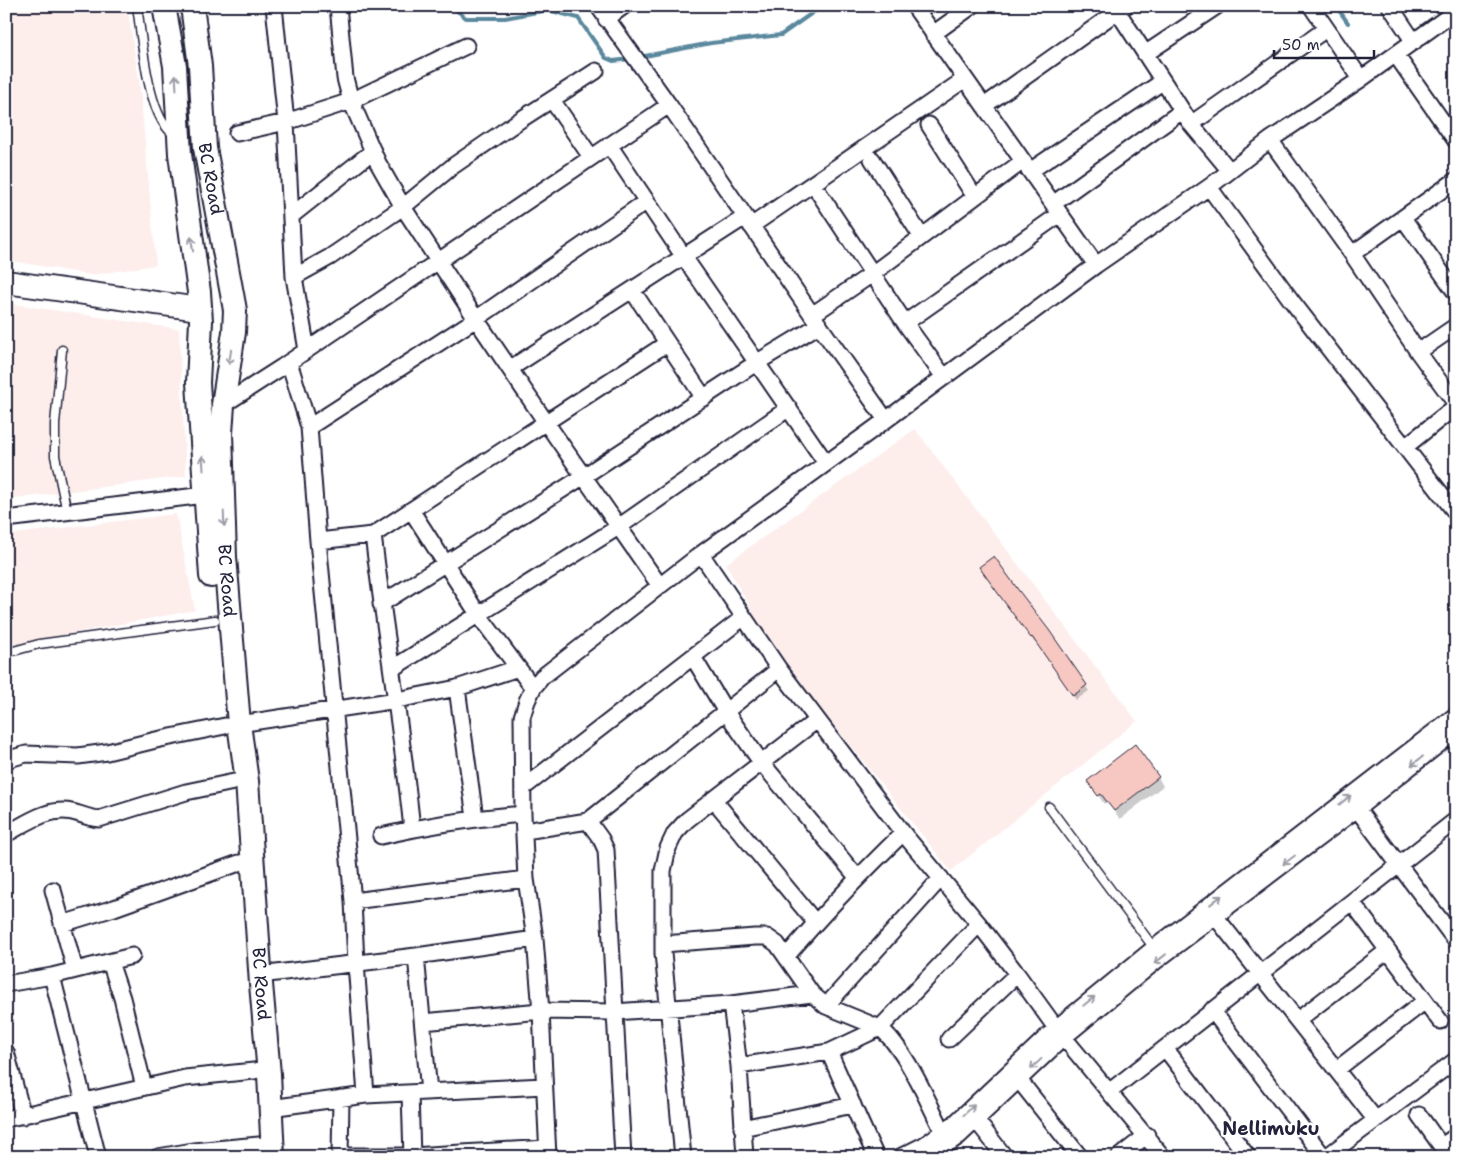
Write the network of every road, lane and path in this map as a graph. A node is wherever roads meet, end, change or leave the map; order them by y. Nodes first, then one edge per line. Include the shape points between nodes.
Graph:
1 (137, 6) edge
2 (192, 6) edge
3 (274, 6) edge
4 (338, 6) edge
5 (624, 6) edge
6 (914, 6) edge
7 (972, 6) edge
8 (1217, 6) edge
9 (1311, 6) edge
10 (1390, 6) edge
11 (168, 8) edge
12 (1119, 8) edge
13 (602, 12) edge
14 (1452, 14) edge
15 (1326, 29) junction
16 (933, 34) junction
17 (1414, 42) junction
18 (466, 46) dead end
19 (1145, 54) junction
20 (1396, 55) junction
21 (596, 71) dead end
22 (965, 79) junction
23 (1361, 79) junction
24 (1162, 82) junction
25 (351, 100) junction
26 (552, 100) junction
27 (668, 105) junction
28 (984, 106) junction
29 (1182, 111) junction
30 (286, 122) junction
31 (1191, 124) junction
32 (929, 125) dead end
33 (237, 133) dead end
34 (179, 138) junction
35 (1270, 140) junction
36 (1456, 141) edge
37 (609, 145) junction
38 (373, 152) junction
39 (591, 157) junction
40 (872, 160) dead end
41 (1026, 166) junction
42 (1230, 170) junction
43 (1456, 180) edge
44 (1209, 187) junction
45 (819, 193) dead end
46 (975, 197) junction
47 (646, 201) junction
48 (403, 207) junction
49 (1056, 209) junction
50 (291, 216) junction
51 (1403, 218) junction
52 (748, 222) junction
53 (921, 236) junction
54 (1352, 254) junction
55 (684, 257) junction
56 (438, 261) junction
57 (1096, 265) junction
58 (872, 274) junction
59 (294, 277) junction
60 (6, 282) edge
61 (632, 290) junction
62 (233, 291) junction
63 (1456, 293) edge
64 (200, 307) junction
65 (235, 318) junction
66 (476, 319) junction
67 (815, 320) junction
68 (905, 323) junction
69 (1456, 326) edge
70 (666, 344) junction
71 (62, 350) dead end
72 (307, 350) junction
73 (1418, 352) junction
74 (289, 362) junction
75 (756, 364) junction
76 (511, 368) junction
77 (944, 377) junction
78 (704, 398) junction
79 (222, 405) junction
80 (1456, 405) edge
81 (789, 408) junction
82 (886, 420) junction
83 (545, 421) junction
84 (309, 427) junction
85 (1405, 447) junction
86 (826, 463) junction
87 (584, 476) junction
88 (205, 495) junction
89 (1451, 496) edge
90 (411, 510) junction
91 (67, 512) junction
92 (1456, 513) edge
93 (6, 519) edge
94 (620, 526) junction
95 (372, 535) junction
96 (318, 542) junction
97 (700, 554) junction
98 (446, 563) junction
99 (660, 586) junction
100 (381, 604) junction
101 (478, 614) junction
102 (744, 617) junction
103 (215, 620) junction
104 (6, 653) edge
105 (692, 657) junction
106 (393, 668) junction
107 (518, 668) junction
108 (779, 669) junction
109 (457, 688) junction
110 (533, 688) junction
111 (397, 700) junction
112 (335, 710) junction
113 (726, 712) junction
114 (1456, 715) edge
115 (817, 720) junction
116 (232, 725) junction
117 (1454, 735) edge
118 (6, 760) edge
119 (761, 762) junction
120 (234, 782) junction
121 (523, 788) junction
122 (713, 799) junction
123 (1049, 807) dead end
124 (1357, 809) junction
125 (523, 814) junction
126 (475, 818) junction
127 (588, 821) junction
128 (412, 829) junction
129 (1453, 829) edge
130 (525, 831) junction
131 (903, 833) junction
132 (6, 834) edge
133 (381, 836) dead end
134 (239, 863) junction
135 (1398, 864) junction
136 (857, 877) junction
137 (941, 878) junction
138 (526, 879) junction
139 (53, 890) dead end
140 (353, 901) junction
141 (1352, 902) junction
142 (1215, 916) junction
143 (815, 922) junction
144 (62, 924) junction
145 (979, 924) junction
146 (535, 939) junction
147 (1456, 941) edge
148 (663, 944) junction
149 (1154, 948) junction
150 (1387, 951) junction
151 (132, 956) dead end
152 (416, 956) junction
153 (786, 957) junction
154 (110, 962) junction
155 (356, 963) junction
156 (74, 970) junction
157 (1260, 972) junction
158 (1017, 974) junction
159 (260, 975) junction
160 (52, 976) junction
161 (6, 984) edge
162 (812, 994) junction
163 (1425, 1001) junction
164 (731, 1004) junction
165 (826, 1006) junction
166 (670, 1009) junction
167 (1212, 1010) junction
168 (540, 1011) junction
169 (614, 1012) junction
170 (1298, 1020) junction
171 (1440, 1021) dead end
172 (423, 1022) junction
173 (880, 1028) junction
174 (1060, 1033) junction
175 (949, 1039) dead end
176 (1165, 1048) junction
177 (6, 1052) edge
178 (829, 1052) junction
179 (1456, 1060) edge
180 (739, 1066) junction
181 (261, 1069) junction
182 (1336, 1070) junction
183 (1019, 1080) junction
184 (544, 1086) junction
185 (144, 1087) junction
186 (429, 1092) junction
187 (1108, 1092) junction
188 (410, 1093) junction
189 (366, 1095) junction
190 (341, 1098) junction
191 (85, 1102) junction
192 (853, 1105) junction
193 (270, 1108) junction
194 (1419, 1115) dead end
195 (23, 1116) junction
196 (6, 1119) edge
197 (1374, 1119) junction
198 (976, 1120) junction
199 (742, 1128) junction
200 (943, 1132) junction
201 (1146, 1135) junction
202 (1456, 1136) edge
203 (1446, 1151) edge
204 (547, 1152) edge
205 (264, 1153) edge
206 (340, 1156) edge
207 (412, 1156) edge
208 (98, 1157) edge
209 (158, 1157) edge
210 (623, 1157) edge
211 (683, 1157) edge
212 (745, 1157) edge
213 (876, 1157) edge
214 (900, 1157) edge
215 (930, 1157) edge
216 (1005, 1157) edge
217 (1080, 1157) edge
218 (1119, 1157) edge
219 (1163, 1157) edge
220 (1248, 1157) edge
221 (1325, 1157) edge

1 - 34 lane via 146,70 155,105 169,132
2 - 62 street, BC Road via 205,148
3 - 30 street
4 - 25 street via 345,78
5 - 13 street
6 - 16 street
7 - 16 street
8 - 19 street
9 - 15 street
10 - 17 street
34 -> 11 street
12 - 19 street
12 - 28 street
13 - 27 street
14 - 17 street
15 - 23 street
15 - 31 street
16 - 22 street
17 - 20 street
18 - 25 street
19 - 24 street
20 - 23 street
20 - 36 street
21 - 26 street
22 - 28 street
22 - 52 street
23 - 35 street
24 - 29 street
24 - 41 street
25 - 30 street
25 - 38 street
26 - 39 street
26 - 48 street via 452,166
27 - 37 street
27 - 52 street
28 - 41 street
29 - 31 street
29 - 49 street
30 - 33 street
30 - 50 street
31 - 42 street
32 - 46 street
64 -> 34 street
35 - 42 street
35 - 54 street
37 - 39 street
37 - 47 street
38 - 48 street
38 - 50 street
39 - 56 street
40 - 53 street
41 - 46 street
41 - 49 street
42 - 44 street
43 - 51 street
44 - 57 street
44 - 85 street via 1291,300
45 - 58 street
46 - 53 street
47 - 55 street
47 - 66 street
48 - 56 street
48 - 59 street via 330,257
49 - 57 street
49 - 68 street
50 - 59 street
51 - 54 street
51 - 63 street
52 - 55 street
52 - 67 street
53 - 58 street
54 - 73 street
55 - 61 street
55 - 75 street
56 - 66 street
56 - 72 street
57 - 77 street
58 - 67 street
58 - 68 street
59 - 72 street
60 - 64 street
61 - 70 street
61 - 76 street
62 - 64 street via 218,287
62 - 65 street, BC Road
64 - 65 street via 213,324 227,323
88 -> 64 street via 198,383
65 -> 79 street, BC Road
66 - 76 street
66 - 84 street
67 - 75 street
67 - 82 street
68 - 77 street
69 - 73 street
70 - 78 street
70 - 83 street
71 - 91 lane via 54,456
72 - 74 street
73 - 80 street
74 - 79 street
74 - 84 street
75 - 78 street
75 - 81 street
76 - 83 street
77 - 82 street
78 - 87 street
79 -> 116 street, BC Road
80 - 85 street
81 - 86 street
81 - 94 street
82 - 86 street
83 - 87 street
83 - 90 street
84 - 96 street
85 - 89 street
86 - 97 street
87 - 94 street
87 - 98 street
88 - 91 street
88 - 103 street
89 - 92 street
90 - 95 street
90 - 98 street
91 - 93 street
94 - 99 street
94 - 101 street
95 - 96 street
95 - 100 street
96 - 112 street
97 - 99 street
97 - 102 street
98 - 100 street
98 - 101 street
99 - 110 street via 542,677
100 - 106 street
101 - 106 street
101 - 107 street
102 - 105 street
102 - 108 street
103 - 104 lane via 39,644
103 - 116 street
105 - 113 street
105 - 121 street
106 - 111 street
107 - 109 street
107 - 110 street
108 - 113 street
108 - 115 street
109 - 111 street
109 - 126 street
110 - 121 street via 522,717
111 - 112 street
111 - 128 street
112 - 116 street
112 - 140 street
113 - 119 street
113 - 127 street
149 -> 114 street
115 - 119 street
115 - 131 street
116 - 118 street via 107,752 78,756 26,754
116 - 120 street
116 - 159 street, BC Road via 247,781
117 -> 124 street
119 - 122 street
119 - 136 street
120 - 132 street via 186,792 99,819 72,812 48,812
120 - 134 street
121 - 125 street
122 - 143 street
122 - 148 street via 675,833 668,848 663,871
123 - 149 lane
124 - 135 street
124 -> 142 street
125 - 126 street
125 - 130 street
126 - 128 street
127 - 130 street
127 - 169 street via 606,850
128 - 133 street
129 - 135 street
130 - 138 street
131 - 136 street
131 - 137 street
134 - 144 street
134 - 181 street
135 - 141 street
135 - 147 street
136 - 143 street
137 - 145 street
137 - 165 street
138 - 140 street
138 - 146 street
139 - 144 street
140 - 155 street
141 - 150 street
141 - 157 street
142 - 157 street
142 -> 174 street
143 - 153 street
144 - 156 street
145 - 158 street
145 - 173 street
146 - 152 street
146 - 168 street
148 - 153 street via 767,937 778,944
148 - 166 street
174 -> 149 street
150 - 163 street
150 - 170 street
151 - 154 street
152 - 155 street
152 - 172 street
153 - 162 street
154 - 156 street
154 - 185 street
155 - 159 street
155 - 189 street
156 - 160 street
157 - 167 street
157 - 170 street
158 - 174 street
158 - 175 street
159 - 181 street, BC Road
160 - 161 street
160 - 191 street
162 - 164 street
162 - 165 street
163 - 171 street
163 - 182 street
164 - 166 street
164 - 180 street
165 - 173 street
166 - 169 street
166 - 211 street
167 - 176 street
167 - 221 street
168 - 169 street
168 - 172 street
168 - 184 street
169 - 210 street
170 - 182 street
172 - 186 street
173 - 178 street
173 - 200 street via 896,1045
174 -> 183 street
174 - 187 street
200 -> 174 street
176 - 187 street
176 - 220 street
177 - 195 street
178 - 180 street
178 - 192 street
179 - 197 street
180 - 199 street
181 - 185 street via 185,1078
181 - 193 street, BC Road
181 - 205 street
182 - 197 street
183 - 198 street
183 - 217 street
184 - 186 street
184 - 204 street
185 - 191 street
186 - 188 street
187 - 201 street
188 - 189 street
188 - 207 street
189 - 190 street
190 - 193 street
190 - 206 street
191 - 195 street
191 - 208 street
192 - 199 street
192 - 213 street
193 - 205 street, BC Road
194 - 203 street
195 - 196 street
197 - 221 street
198 - 215 street
198 - 216 street
199 - 212 street
200 - 214 street
201 - 218 street
201 - 219 street
202 - 203 street
204 - 207 street
205 - 209 street via 193,1151
206 - 207 street

